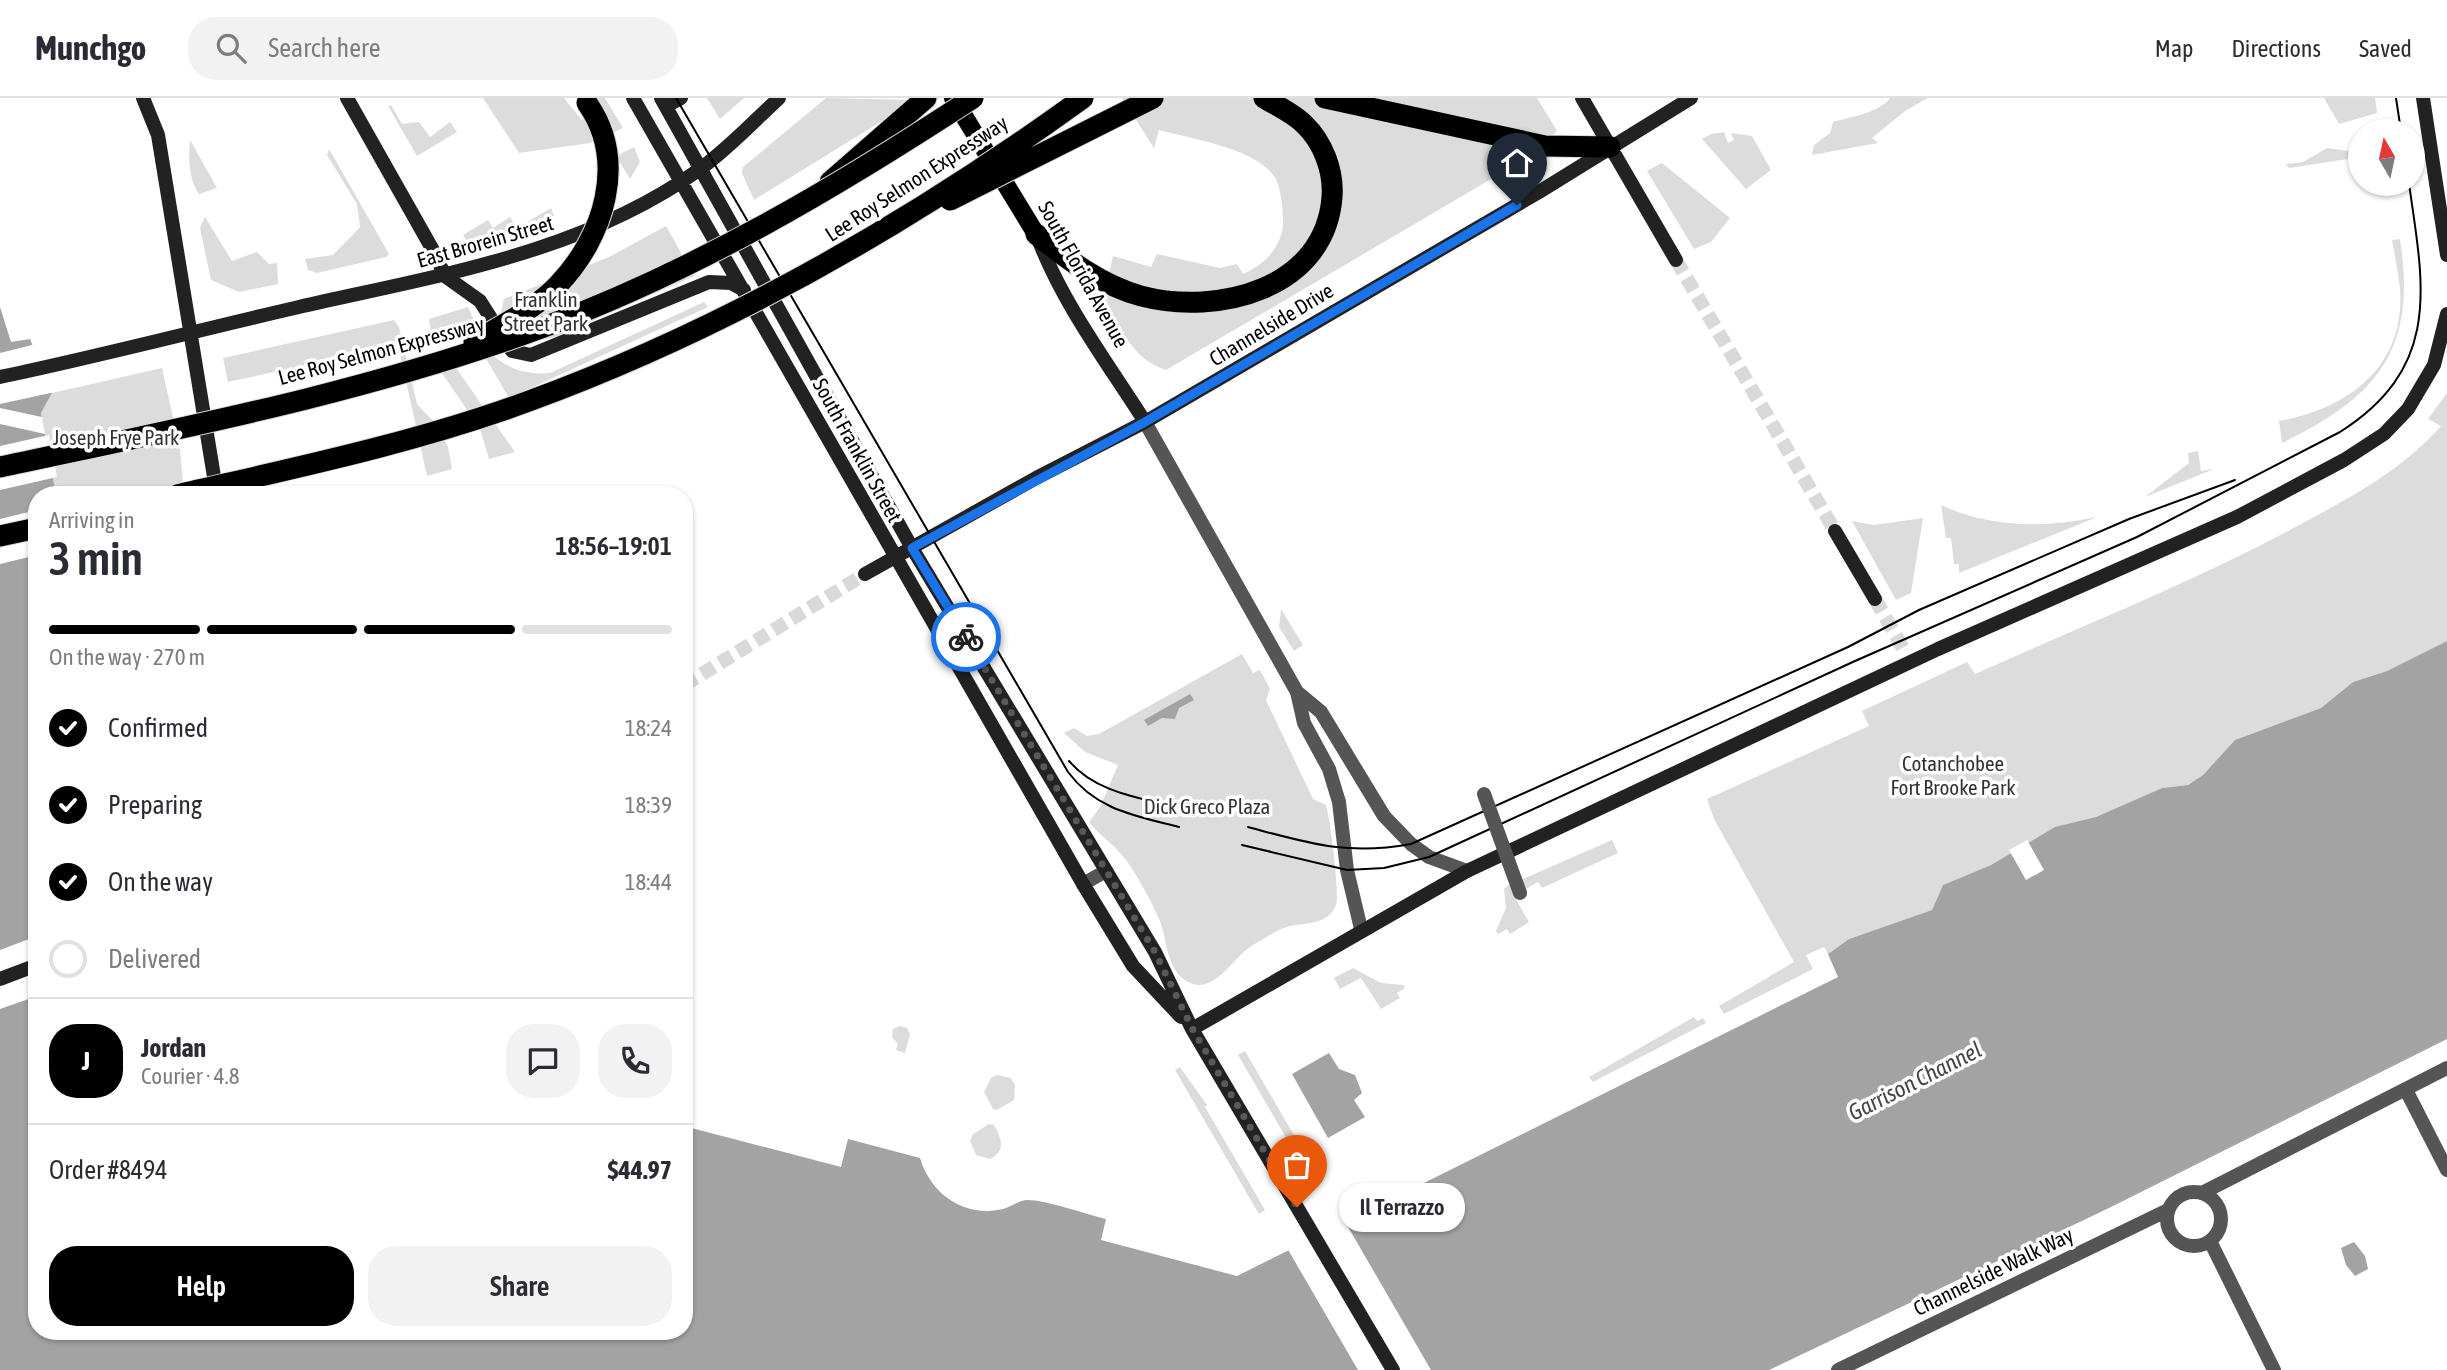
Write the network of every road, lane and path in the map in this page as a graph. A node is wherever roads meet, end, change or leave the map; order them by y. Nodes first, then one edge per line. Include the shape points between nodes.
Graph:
1 (143, 98) edge
2 (347, 98) edge
3 (633, 98) edge
4 (681, 98) edge
5 (779, 98) edge
6 (926, 98) edge
7 (953, 98) edge
8 (973, 98) edge
9 (1083, 98) edge
10 (1153, 98) edge
11 (1264, 98) edge
12 (1325, 98) edge
13 (1582, 98) edge
14 (1691, 98) edge
15 (2423, 98) edge
16 (585, 101) edge
17 (664, 102) edge
18 (1610, 147) junction
19 (701, 168) junction
20 (680, 182) junction
21 (808, 202) junction
22 (891, 226) junction
23 (1037, 233) junction
24 (2447, 255) edge
25 (1676, 260) tunnel mouth
26 (444, 276) junction
27 (745, 291) junction
28 (2447, 314) edge
29 (191, 335) junction
30 (442, 362) junction
31 (0, 377) edge
32 (1145, 422) junction
33 (0, 467) edge
34 (214, 486) edge
35 (216, 486) edge
36 (28, 530) edge
37 (1835, 531) tunnel mouth
38 (0, 536) edge
39 (912, 548) junction
40 (894, 558) junction
41 (865, 574) tunnel mouth
42 (1875, 598) tunnel mouth
43 (1297, 692) junction
44 (1484, 794) dead end
45 (1106, 871) junction
46 (1467, 871) junction
47 (1083, 884) junction
48 (1520, 892) dead end
49 (1362, 929) junction
50 (28, 968) edge
51 (0, 979) edge
52 (1192, 1028) junction
53 (2447, 1068) edge
54 (2406, 1090) junction
55 (2447, 1170) edge
56 (2202, 1193) junction
57 (2168, 1210) junction
58 (2210, 1241) junction
59 (1393, 1370) edge
60 (1838, 1370) edge
61 (2274, 1370) edge

1 - 29 street via 158,135
2 - 26 street via 435,252
3 - 20 street, South Franklin Street
4 - 17 street
5 - 19 street, East Brorein Street
6 - 21 highway, bridge
7 - 23 main road, South Florida Avenue
8 - 21 highway, Lee Roy Selmon Expressway, bridge
9 - 22 highway, Lee Roy Selmon Expressway, bridge
10 - 22 highway, bridge
11 - 23 highway via 1311,131 1325,155 1332,192 1329,218 1319,243 1302,265 1279,282 1215,301 1178,302 1142,296 1083,270
12 - 18 highway via 1545,146
13 - 18 street
14 - 18 street, Channelside Drive
15 - 24 street
16 - 30 highway, bridge via 602,130 608,165 603,211 592,237 557,286
17 - 19 street, South Franklin Street
18 - 25 street
18 - 32 street, Channelside Drive
19 - 20 street, East Brorein Street
19 - 39 street, South Franklin Street
20 - 26 street, East Brorein Street via 585,233
20 - 27 street, South Franklin Street
21 - 30 highway, Lee Roy Selmon Expressway, bridge via 619,296
22 - 34 highway, Lee Roy Selmon Expressway, bridge via 811,274 620,366 526,402 396,441
23 - 32 street, South Florida Avenue via 1047,263
26 - 27 street via 480,301 512,351 531,355 709,282 731,282
26 - 29 street, East Brorein Street
27 - 40 street, South Franklin Street
28 - 46 street via 2434,365 2407,409 2384,434 2344,460 2237,517 1906,656
29 - 31 street, East Brorein Street
29 - 35 street
30 - 33 highway, Lee Roy Selmon Expressway, bridge
32 - 39 street, Channelside Drive
32 - 43 street, South Florida Avenue
36 - 38 highway
37 - 42 street
39 - 40 street, Channelside Drive
39 - 45 street, South Franklin Street
40 - 41 street, Channelside Drive
40 - 47 street, South Franklin Street
43 - 46 street, South Florida Avenue via 1321,712 1384,816 1429,856
43 - 49 street, South Florida Avenue via 1304,723 1329,769 1339,802 1347,870
44 - 48 street, bridge
45 - 47 street
45 - 52 street, South Franklin Street via 1155,952
46 - 49 street
47 - 52 street, South Franklin Street via 1133,966
49 - 52 street
50 - 51 street
52 - 59 street, South Franklin Street
53 - 54 street
54 - 55 street
54 - 56 street
56 - 57 street via 2182,1195
56 - 58 street via 2219,1209 2221,1221
57 - 58 street via 2166,1221 2173,1238 2196,1247
57 - 60 street, Channelside Walk Way
58 - 61 street

